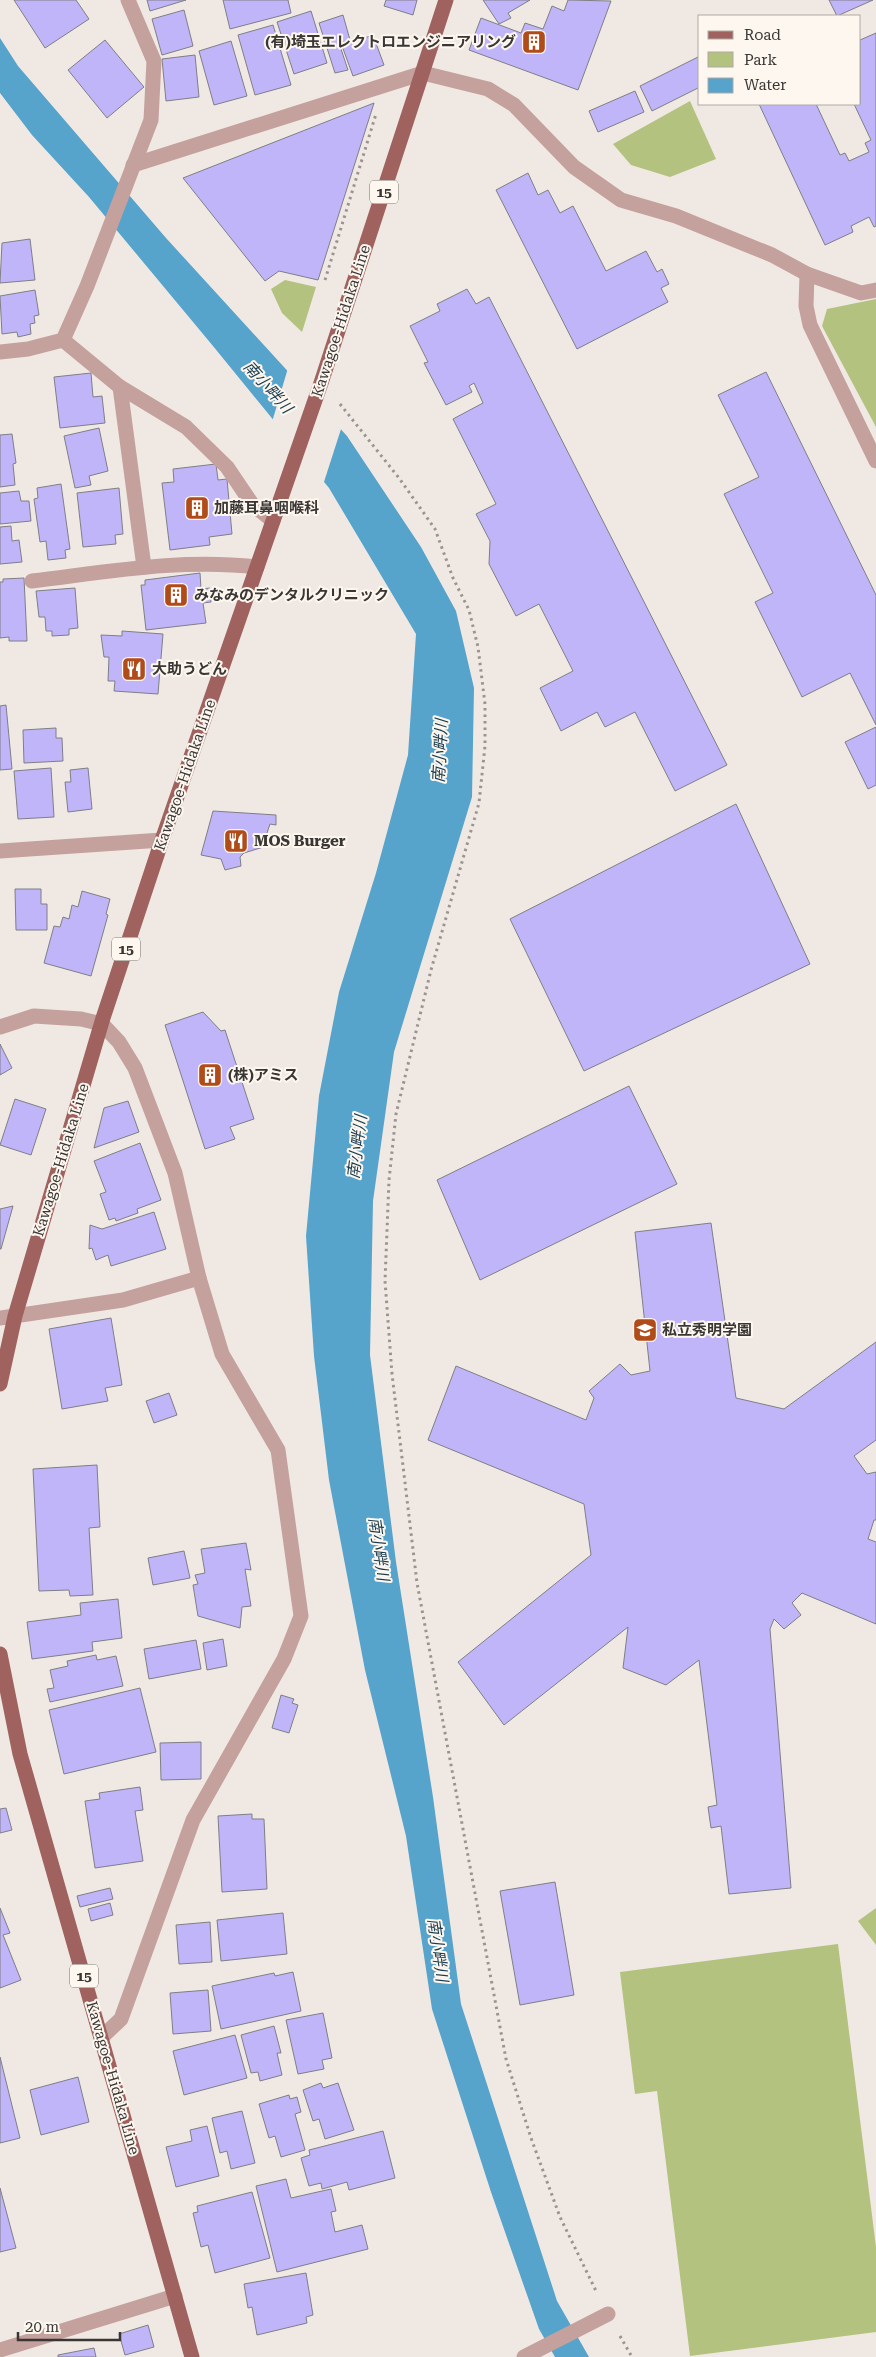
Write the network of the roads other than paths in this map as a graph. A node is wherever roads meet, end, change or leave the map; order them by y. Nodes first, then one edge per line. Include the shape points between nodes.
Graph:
1 (128, 0) edge
2 (446, 0) edge
3 (423, 73) junction
4 (133, 164) junction
5 (807, 274) junction
6 (876, 290) edge
7 (63, 340) junction
8 (0, 352) edge
9 (120, 387) junction
10 (876, 461) edge
11 (273, 521) junction
12 (144, 567) junction
13 (257, 567) junction
14 (32, 581) dead end
15 (162, 840) junction
16 (0, 851) edge
17 (102, 1024) junction
18 (0, 1027) edge
19 (199, 1278) junction
20 (7, 1317) edge
21 (0, 1384) edge
22 (0, 1654) edge
23 (102, 2037) junction
24 (175, 2296) junction
25 (608, 2314) road end
26 (0, 2350) edge
27 (192, 2357) edge
28 (524, 2357) edge

1 - 4 street via 154,61 151,120
2 - 3 main road, Kawagoe-Hidaka Line / 15
3 - 4 street
3 - 5 street via 488,89 514,105 574,167 622,200 676,216 772,255
3 - 11 main road, Kawagoe-Hidaka Line / 15
4 - 7 street
5 - 6 street via 861,293
5 - 10 street via 806,306 810,325
7 - 8 street
7 - 9 street
9 - 11 street via 186,427 227,467 252,504
9 - 12 street
11 - 13 main road, Kawagoe-Hidaka Line / 15
12 - 13 street via 225,563
12 - 14 street
13 - 15 main road, Kawagoe-Hidaka Line / 15
15 - 16 street
15 - 17 main road, Kawagoe-Hidaka Line / 15
17 - 18 street via 81,1019 34,1016
17 - 19 street via 119,1042 135,1068 175,1173
17 - 20 main road, Kawagoe-Hidaka Line / 15
19 - 20 street via 123,1300
19 - 23 street via 222,1354 278,1450 301,1616 284,1659 193,1820 121,2019
20 - 21 main road, Kawagoe-Hidaka Line / 15
22 - 23 main road, Kawagoe-Hidaka Line / 15 via 20,1754
23 - 24 main road, Kawagoe-Hidaka Line / 15
24 - 26 street
24 - 27 main road, Kawagoe-Hidaka Line / 15
25 - 28 street

